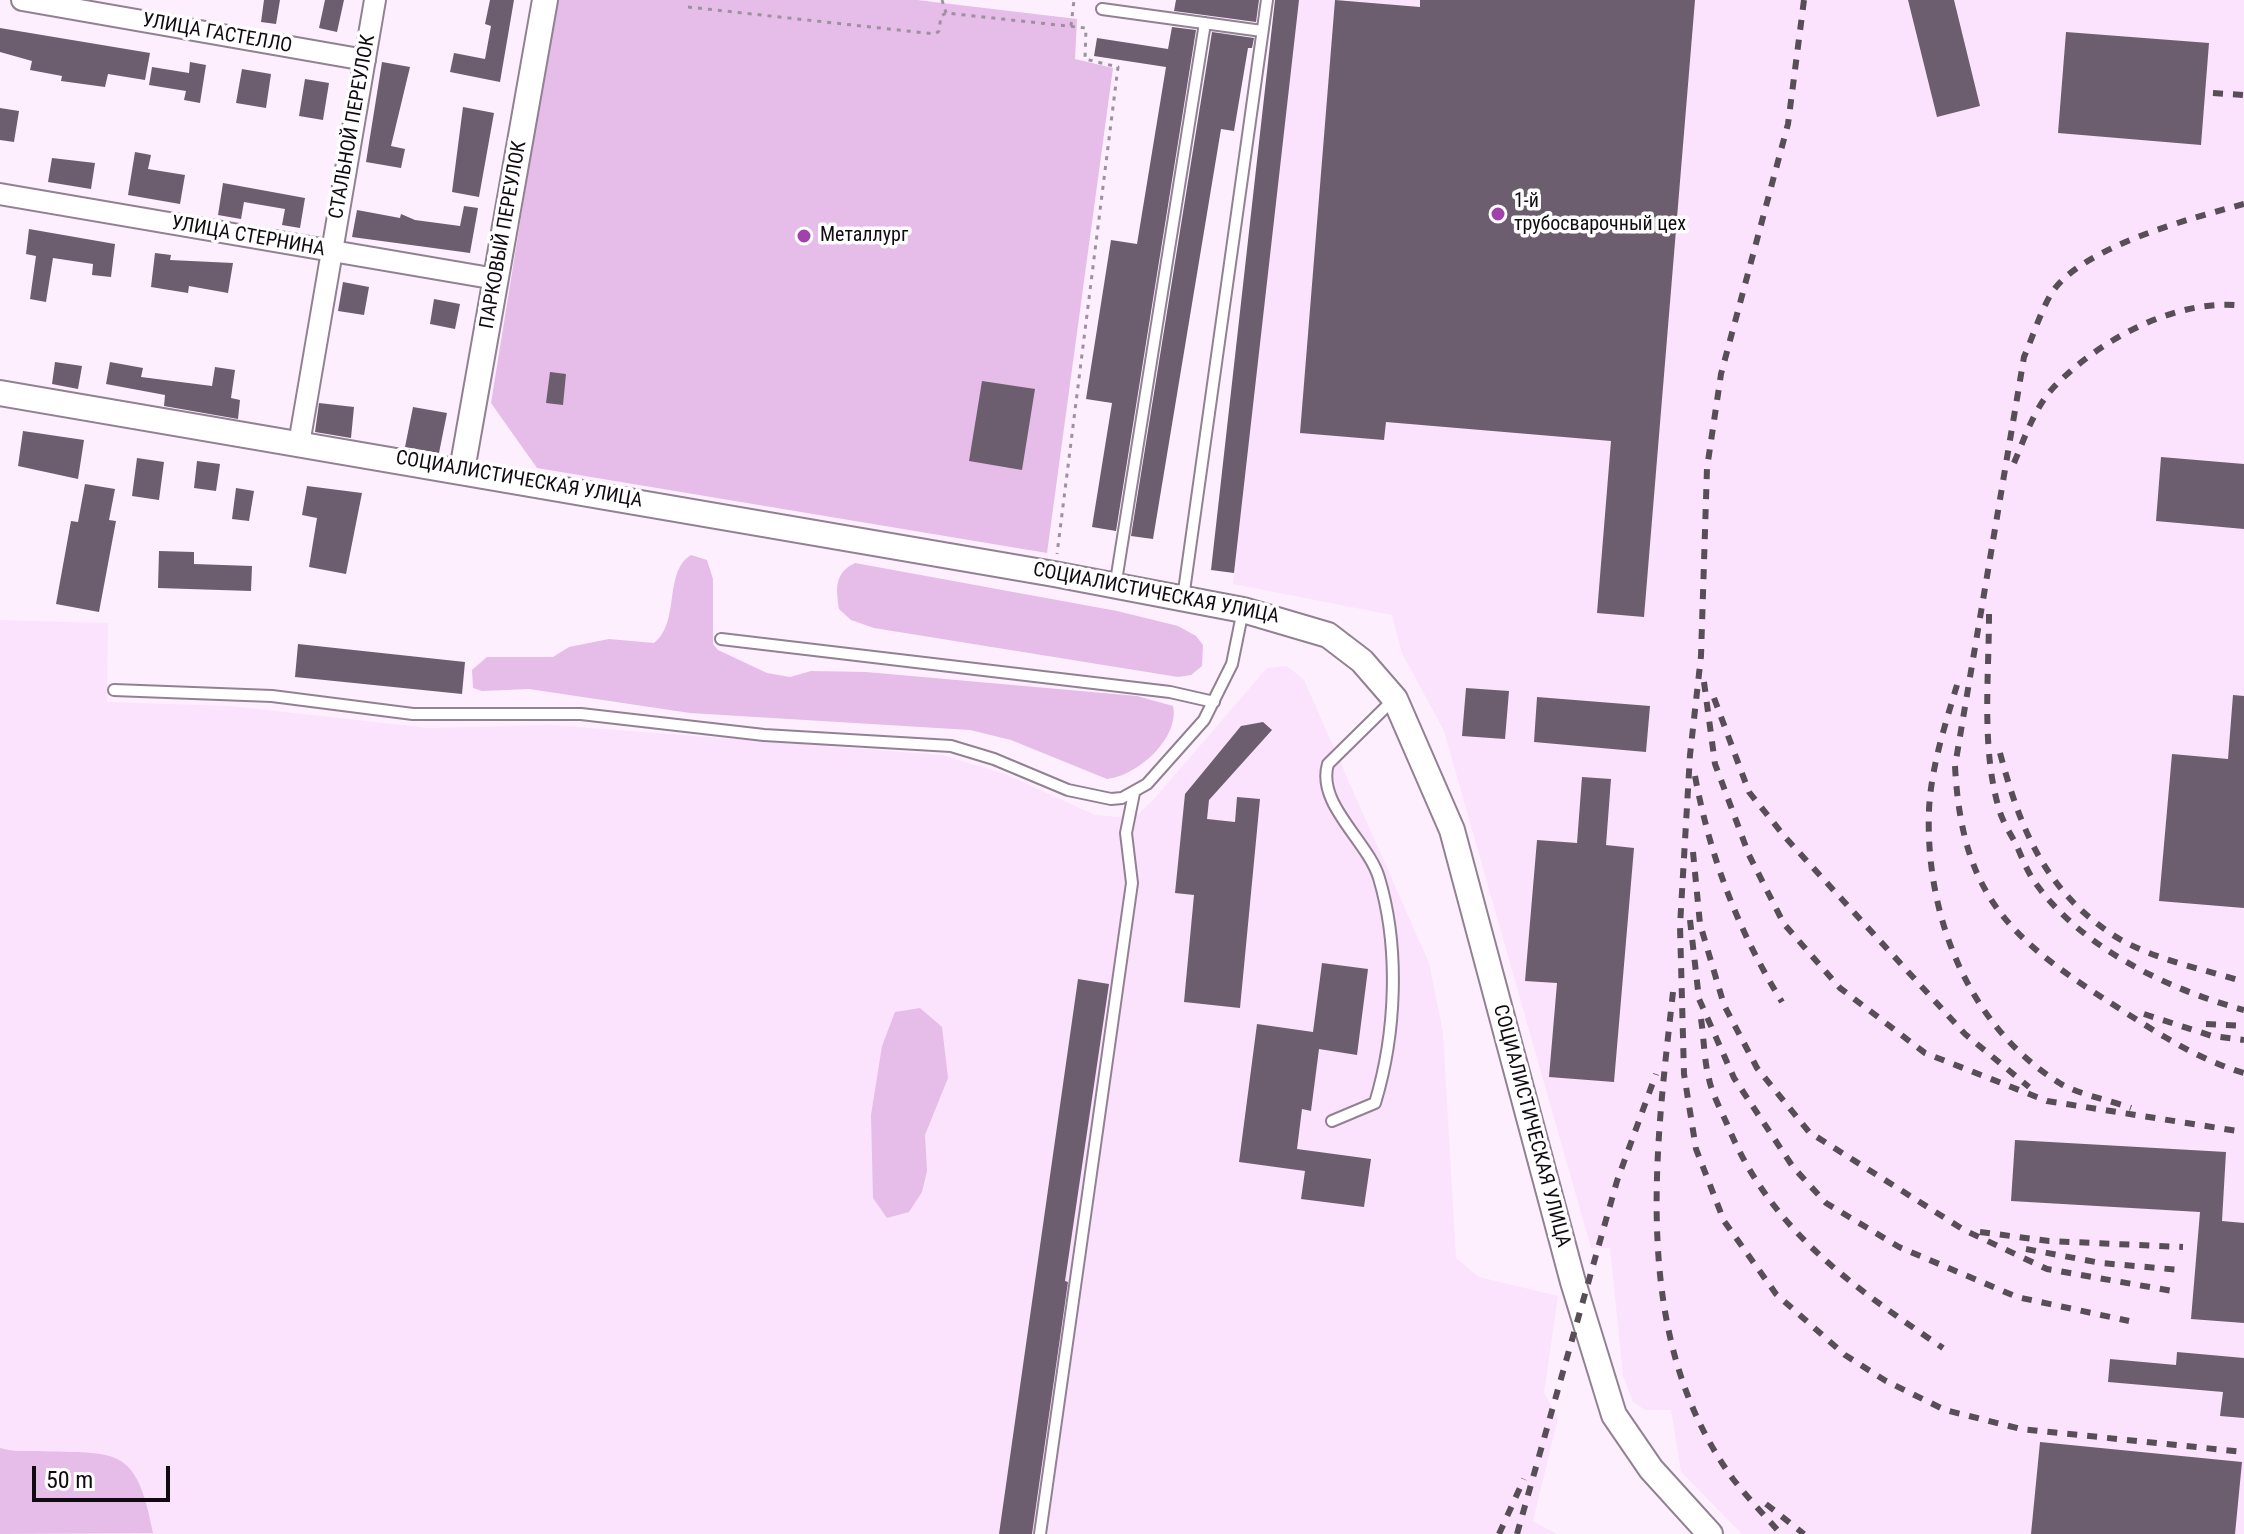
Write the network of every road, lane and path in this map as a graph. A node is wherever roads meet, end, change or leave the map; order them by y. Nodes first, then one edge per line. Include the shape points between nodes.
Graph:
1 (22, 0) edge
2 (375, 0) edge
3 (545, 0) edge
4 (942, 0) edge
5 (1074, 0) edge
6 (1267, 0) edge
7 (688, 7) dead end
8 (1102, 9) dead end
9 (946, 13) junction
10 (1205, 23) junction
11 (1071, 26) junction
12 (1262, 31) junction
13 (365, 60) junction
14 (0, 194) edge
15 (331, 251) junction
16 (496, 279) junction
17 (0, 393) edge
18 (299, 444) junction
19 (462, 470) junction
20 (1054, 574) junction
21 (1116, 581) dead end
22 (1183, 598) junction
23 (1243, 610) junction
24 (721, 639) dead end
25 (114, 690) dead end
26 (1395, 699) junction
27 (1214, 702) junction
28 (1134, 793) junction
29 (1332, 1121) dead end
30 (1040, 1534) edge
31 (1710, 1534) edge

1 - 13 street, УЛИЦА ГАСТЕЛЛО
2 - 13 street, СТАЛЬНОЙ ПЕРЕУЛОК
3 - 16 street, ПАРКОВЫЙ ПЕРЕУЛОК
4 - 9 path
5 - 11 path
6 - 12 lane
7 - 9 path via 935,34
8 - 10 lane
9 - 11 path
10 - 12 lane
10 - 21 lane
11 - 20 path via 1086,28 1085,59 1118,67
12 - 22 lane
13 - 15 street, СТАЛЬНОЙ ПЕРЕУЛОК
14 - 15 street, УЛИЦА СТЕРНИНА
15 - 16 street, УЛИЦА СТЕРНИНА
15 - 18 street, СТАЛЬНОЙ ПЕРЕУЛОК
16 - 19 street, ПАРКОВЫЙ ПЕРЕУЛОК
17 - 18 street, СОЦИАЛИСТИЧЕСКАЯ УЛИЦА
18 - 19 street, СОЦИАЛИСТИЧЕСКАЯ УЛИЦА
19 - 20 street, СОЦИАЛИСТИЧЕСКАЯ УЛИЦА
20 - 22 street, СОЦИАЛИСТИЧЕСКАЯ УЛИЦА
22 - 23 street, СОЦИАЛИСТИЧЕСКАЯ УЛИЦА
23 - 26 street, СОЦИАЛИСТИЧЕСКАЯ УЛИЦА via 1328,635 1362,661
23 - 27 lane via 1232,664
24 - 27 lane via 1170,692
25 - 28 lane via 272,696 413,714 581,714 764,735 899,740 951,746 1099,798
26 - 29 lane via 1328,764 1324,777 1333,803 1378,875 1389,923 1392,974 1375,1103
26 - 31 street, СОЦИАЛИСТИЧЕСКАЯ УЛИЦА via 1452,830 1573,1282 1614,1415 1651,1469
27 - 28 lane via 1163,770
28 - 30 lane via 1126,833 1132,883

